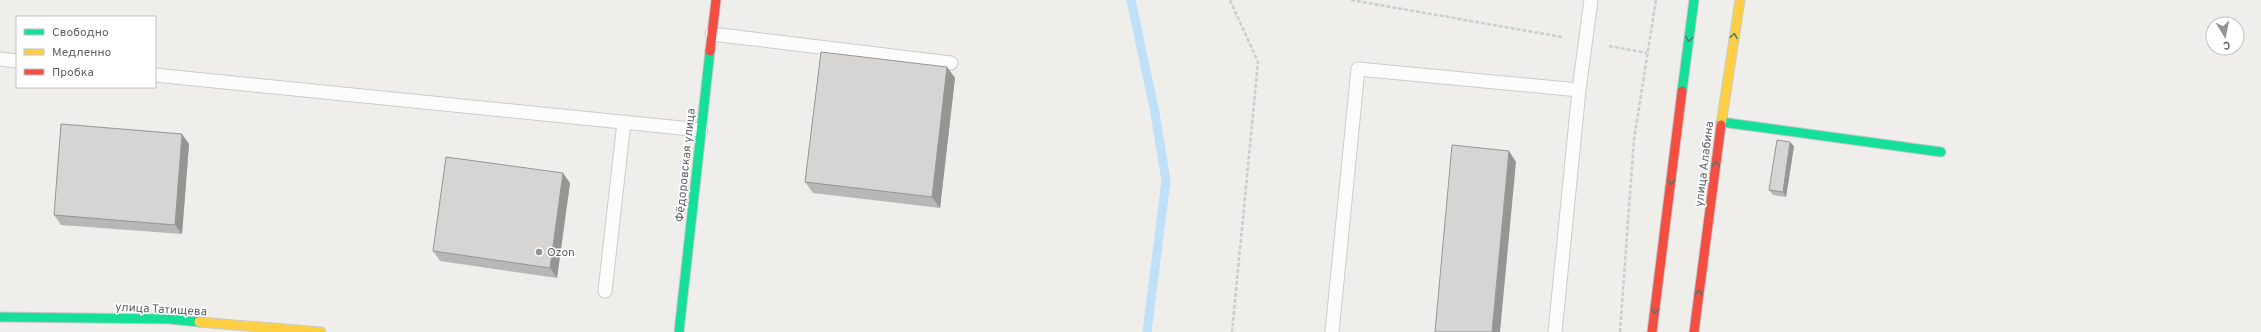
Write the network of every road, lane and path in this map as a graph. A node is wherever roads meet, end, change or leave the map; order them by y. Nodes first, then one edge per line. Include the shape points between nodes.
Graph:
1 (716, 0) edge
2 (1230, 0) edge
3 (1351, 0) edge
4 (1592, 0) edge
5 (1656, 0) edge
6 (1694, 0) edge
7 (1740, 0) edge
8 (712, 34) junction
9 (1586, 41) junction
10 (1647, 53) junction
11 (0, 59) edge
12 (16, 61) edge
13 (951, 63) dead end
14 (156, 75) edge
15 (1579, 90) junction
16 (624, 122) junction
17 (1721, 122) junction
18 (701, 130) junction
19 (1941, 152) dead end
20 (605, 291) dead end
21 (0, 316) edge
22 (321, 332) edge
23 (679, 332) edge
24 (1232, 332) edge
25 (1332, 332) edge
26 (1555, 332) edge
27 (1620, 332) edge
28 (1652, 332) edge
29 (1694, 332) edge

1 - 8 street, Фёдоровская улица
2 - 24 path via 1258,62
3 - 9 path
4 - 9 lane
5 - 10 path
6 -> 28 street
17 -> 7 street, улица Алабина
8 - 13 lane
8 - 18 street, Фёдоровская улица
9 - 10 path
9 - 15 lane
10 - 27 path via 1634,139
11 - 12 lane
14 - 16 lane
15 - 25 lane via 1358,69
15 - 26 lane
16 - 18 lane
16 - 20 lane
17 - 19 street
29 -> 17 street, улица Алабина
18 - 23 street, Фёдоровская улица
21 - 22 street, улица Татищева via 168,319

